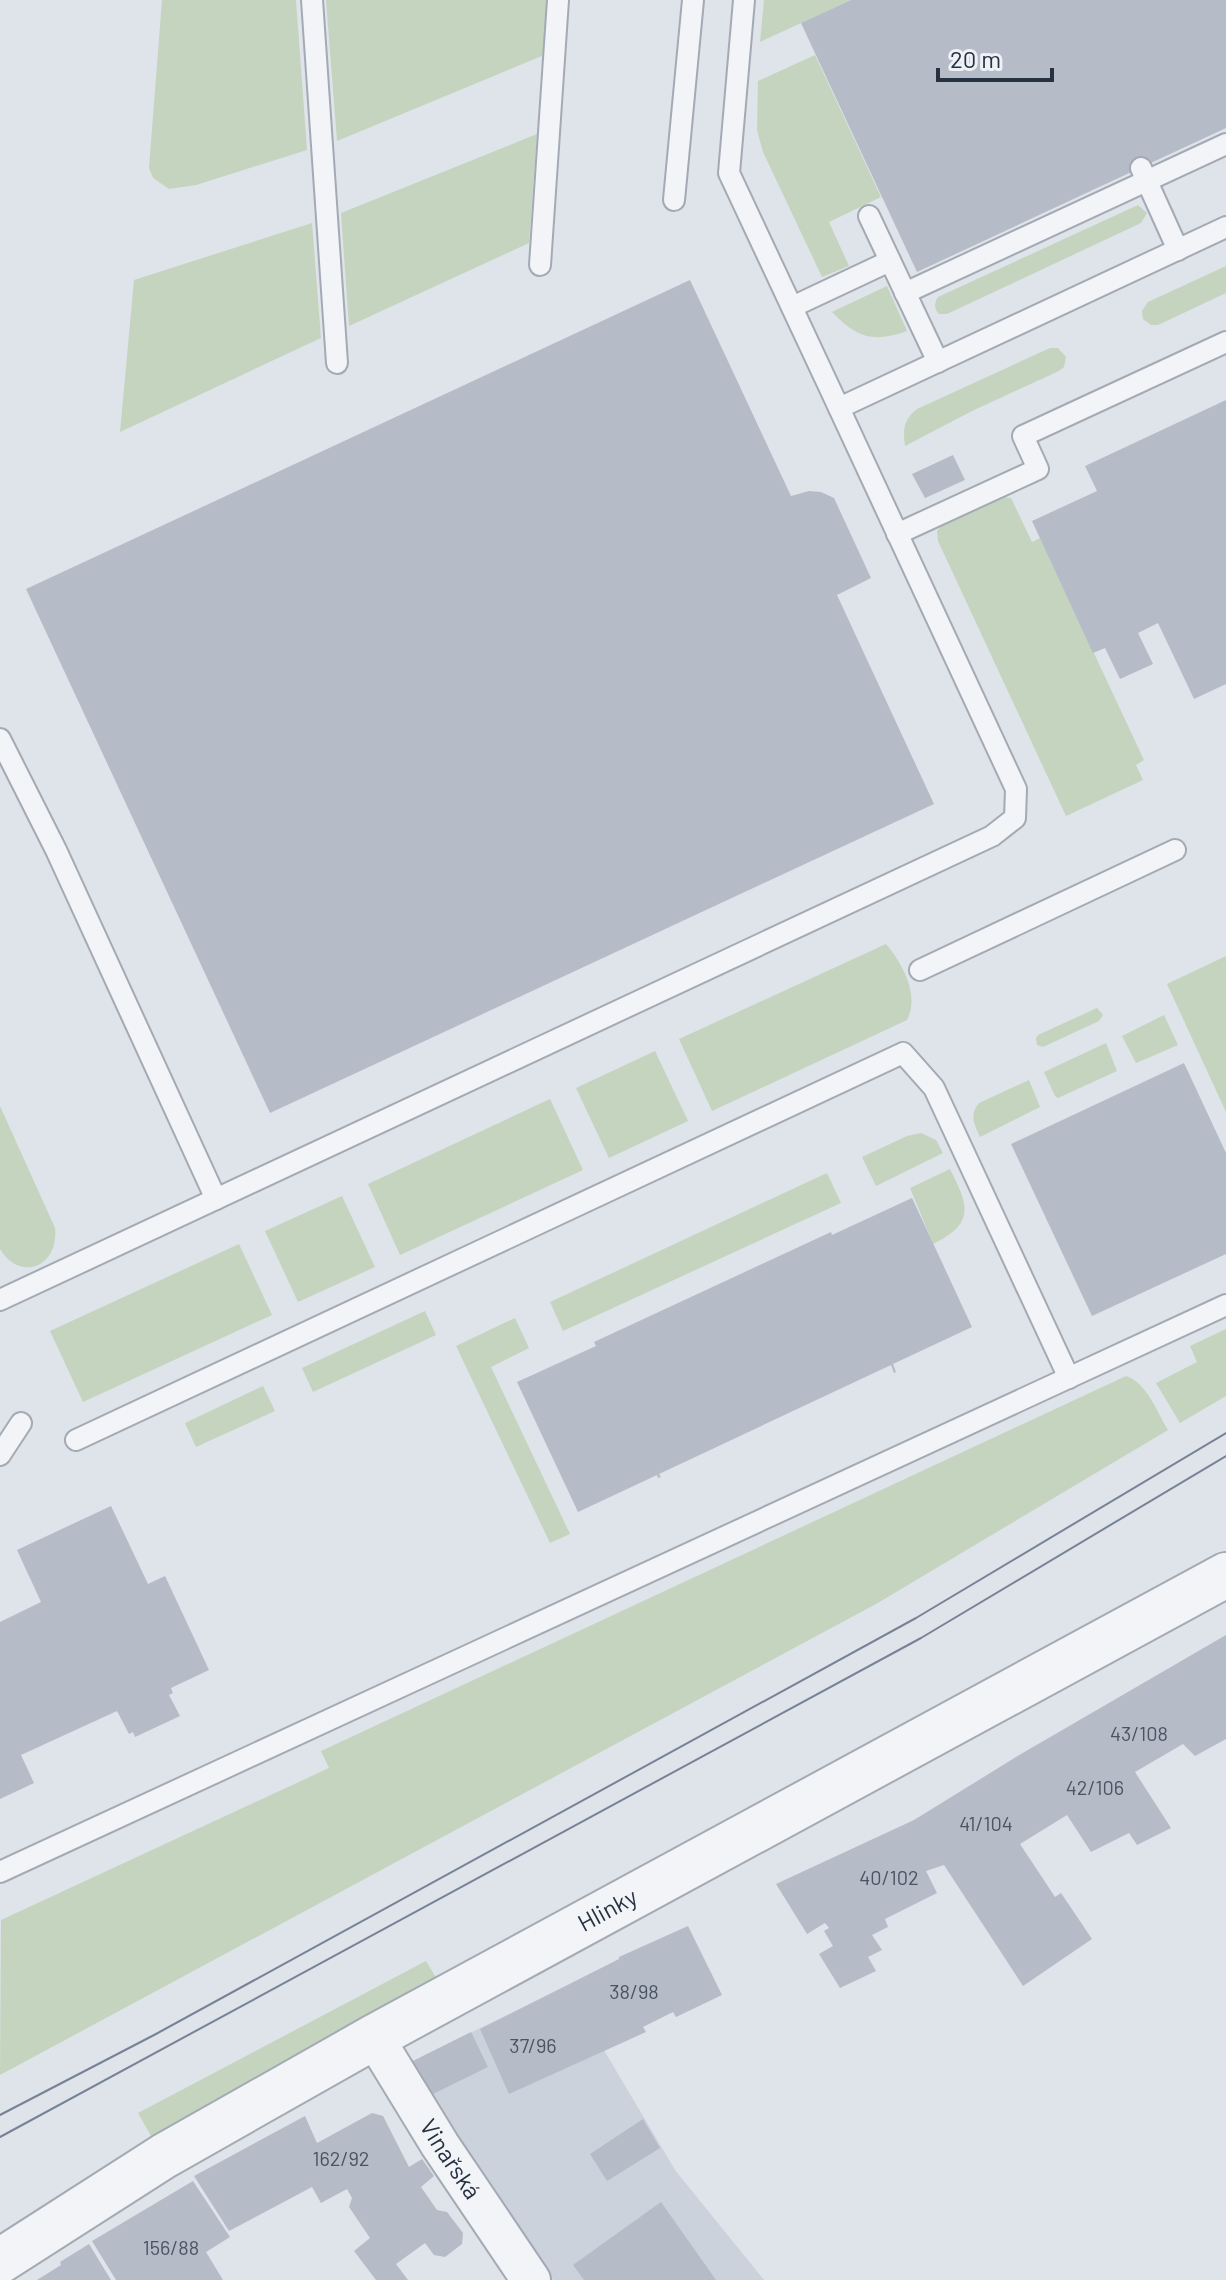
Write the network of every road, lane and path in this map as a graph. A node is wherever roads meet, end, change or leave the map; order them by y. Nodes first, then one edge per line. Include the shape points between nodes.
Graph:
1 (312, 0) edge
2 (558, 0) edge
3 (693, 0) edge
4 (744, 0) edge
5 (1226, 144) edge
6 (1144, 174) junction
7 (674, 200) dead end
8 (869, 216) dead end
9 (1226, 227) edge
10 (1178, 250) junction
11 (890, 261) junction
12 (540, 265) dead end
13 (905, 293) junction
14 (792, 307) junction
15 (1226, 342) edge
16 (938, 362) junction
17 (337, 363) dead end
18 (839, 408) junction
19 (897, 534) junction
20 (0, 739) edge
21 (1175, 850) dead end
22 (920, 970) dead end
23 (216, 1199) junction
24 (0, 1300) edge
25 (1226, 1305) edge
26 (1069, 1378) junction
27 (21, 1423) dead end
28 (76, 1440) dead end
29 (0, 1455) edge
30 (1226, 1575) edge
31 (0, 1872) edge
32 (374, 2037) junction
33 (0, 2261) edge
34 (531, 2280) edge

1 - 17 lane
2 - 12 lane
3 - 7 lane
4 - 14 lane via 729,173
5 - 6 lane
6 - 10 lane
6 - 13 lane
8 - 11 lane
9 - 10 lane
10 - 16 lane
11 - 13 lane
11 - 14 lane
13 - 16 lane
14 - 18 lane
15 - 19 lane via 1023,436 1038,469
16 - 18 lane
18 - 19 lane
19 - 23 lane via 1016,789 1015,818 992,836
20 - 23 lane
21 - 22 lane
23 - 24 lane
25 - 26 lane
26 - 28 lane via 934,1088 903,1053
26 - 31 lane
27 - 29 lane
30 - 32 street, Hlinky
32 - 33 street, Hlinky via 164,2156
32 - 34 street, Vinařská

